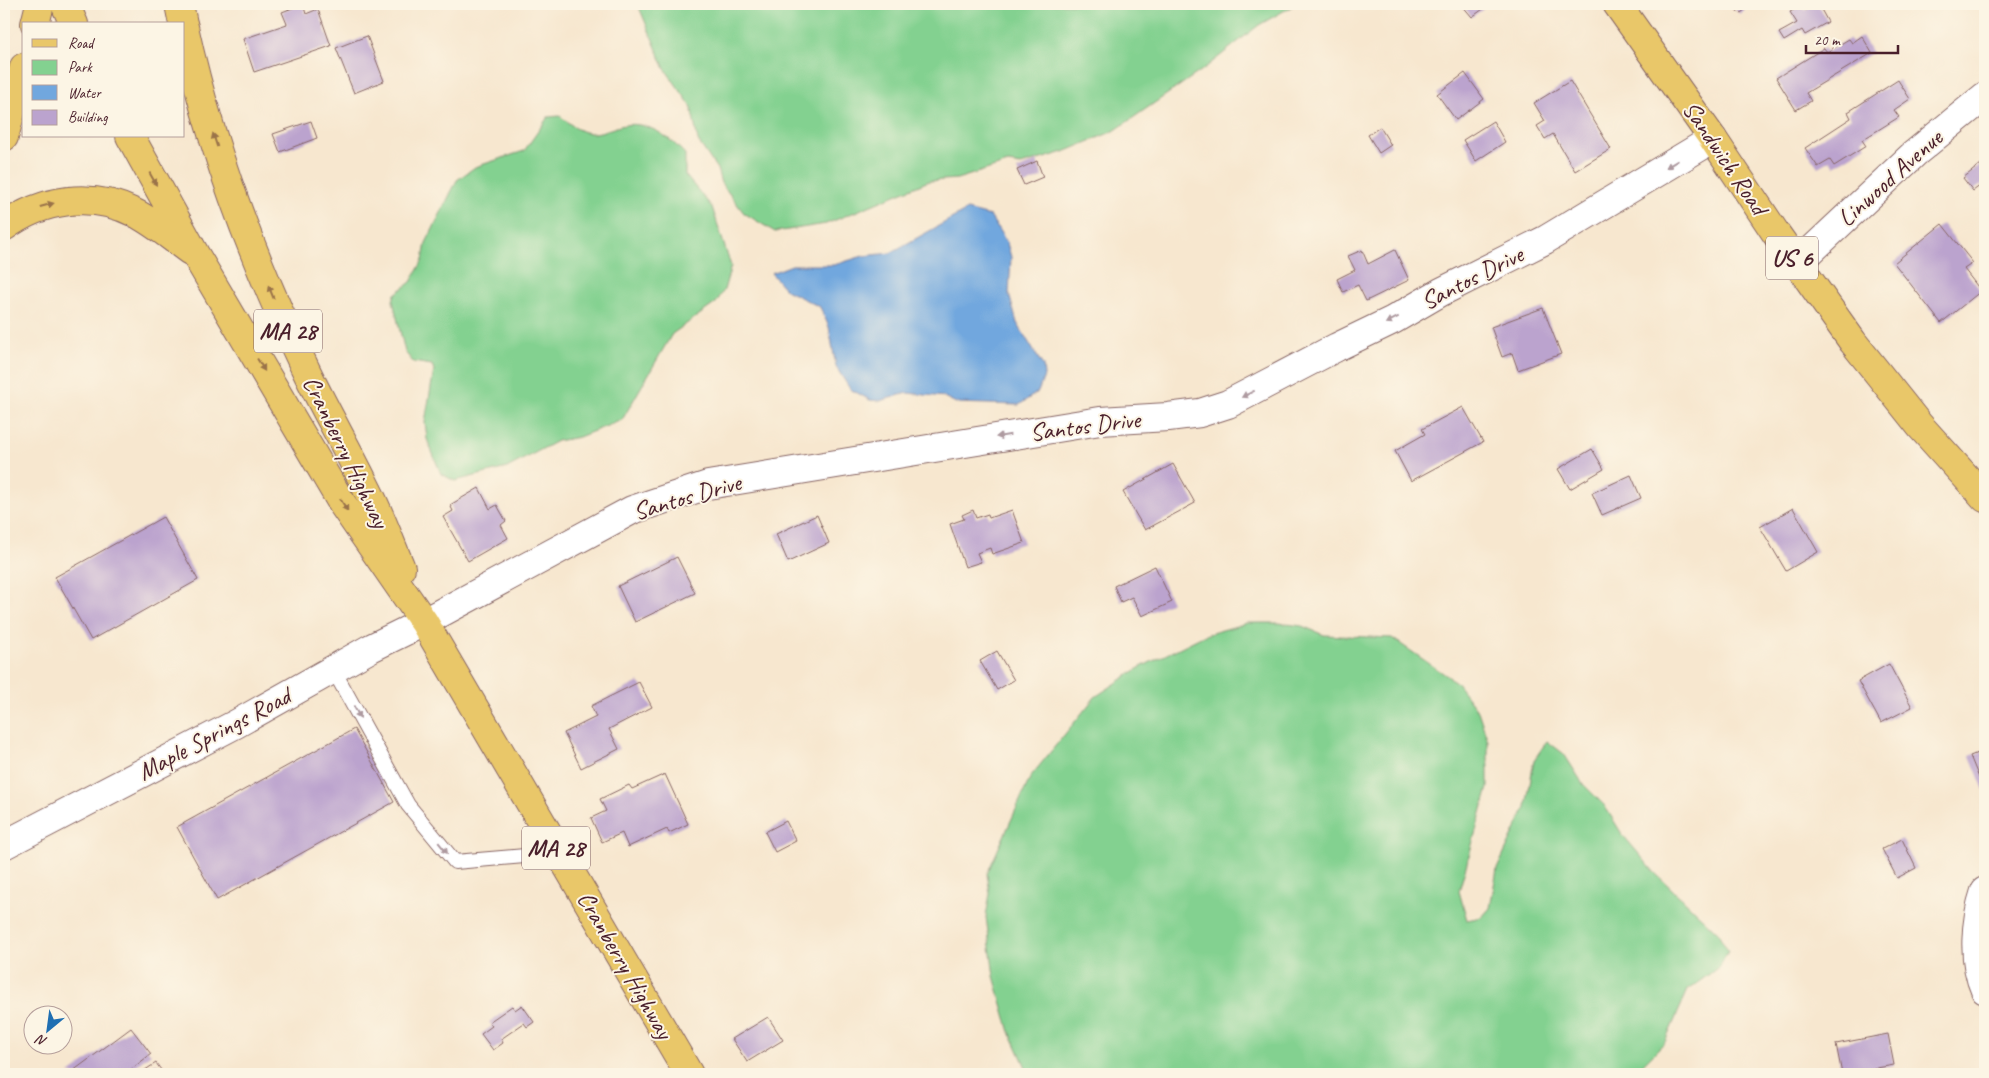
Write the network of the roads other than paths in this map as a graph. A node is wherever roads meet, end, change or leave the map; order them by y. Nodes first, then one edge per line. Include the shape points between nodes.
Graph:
1 (40, 4) edge
2 (65, 4) edge
3 (179, 4) edge
4 (1617, 4) edge
5 (36, 22) edge
6 (73, 22) edge
7 (182, 22) edge
8 (185, 33) edge
9 (22, 74) edge
10 (1985, 96) edge
11 (4, 136) edge
12 (131, 138) edge
13 (1713, 139) junction
14 (4, 227) edge
15 (195, 254) junction
16 (1797, 264) junction
17 (1985, 498) edge
18 (424, 622) junction
19 (333, 669) junction
20 (4, 845) edge
21 (559, 853) junction
22 (1985, 891) edge
23 (1985, 990) edge
24 (689, 1074) edge

1 - 5 main road
2 - 6 main road
3 - 7 main road, Cranberry Highway / MA 28
4 - 13 main road, Sandwich Road / US 6
18 -> 8 main road, Cranberry Highway / MA 28 via 369,492 303,366 272,295 225,171
9 - 11 main road
10 - 16 street, Linwood Avenue via 1914,154
12 -> 15 main road, Cranberry Highway / MA 28
13 - 16 main road, Sandwich Road / US 6
13 -> 18 street, Santos Drive via 1546,240 1228,404 1200,413 1100,422 708,485 632,510
14 -> 15 main road via 43,205 65,200 91,201 118,206 135,214
15 -> 18 main road, Cranberry Highway / MA 28 via 344,505
16 - 17 main road, Sandwich Road / US 6 via 1891,392
18 - 19 street, Maple Springs Road
18 - 21 main road, Cranberry Highway / MA 28
19 - 20 street, Maple Springs Road via 236,724
19 -> 21 lane via 408,805 455,862
21 - 24 main road, Cranberry Highway / MA 28
22 - 23 street via 1977,925 1979,972

